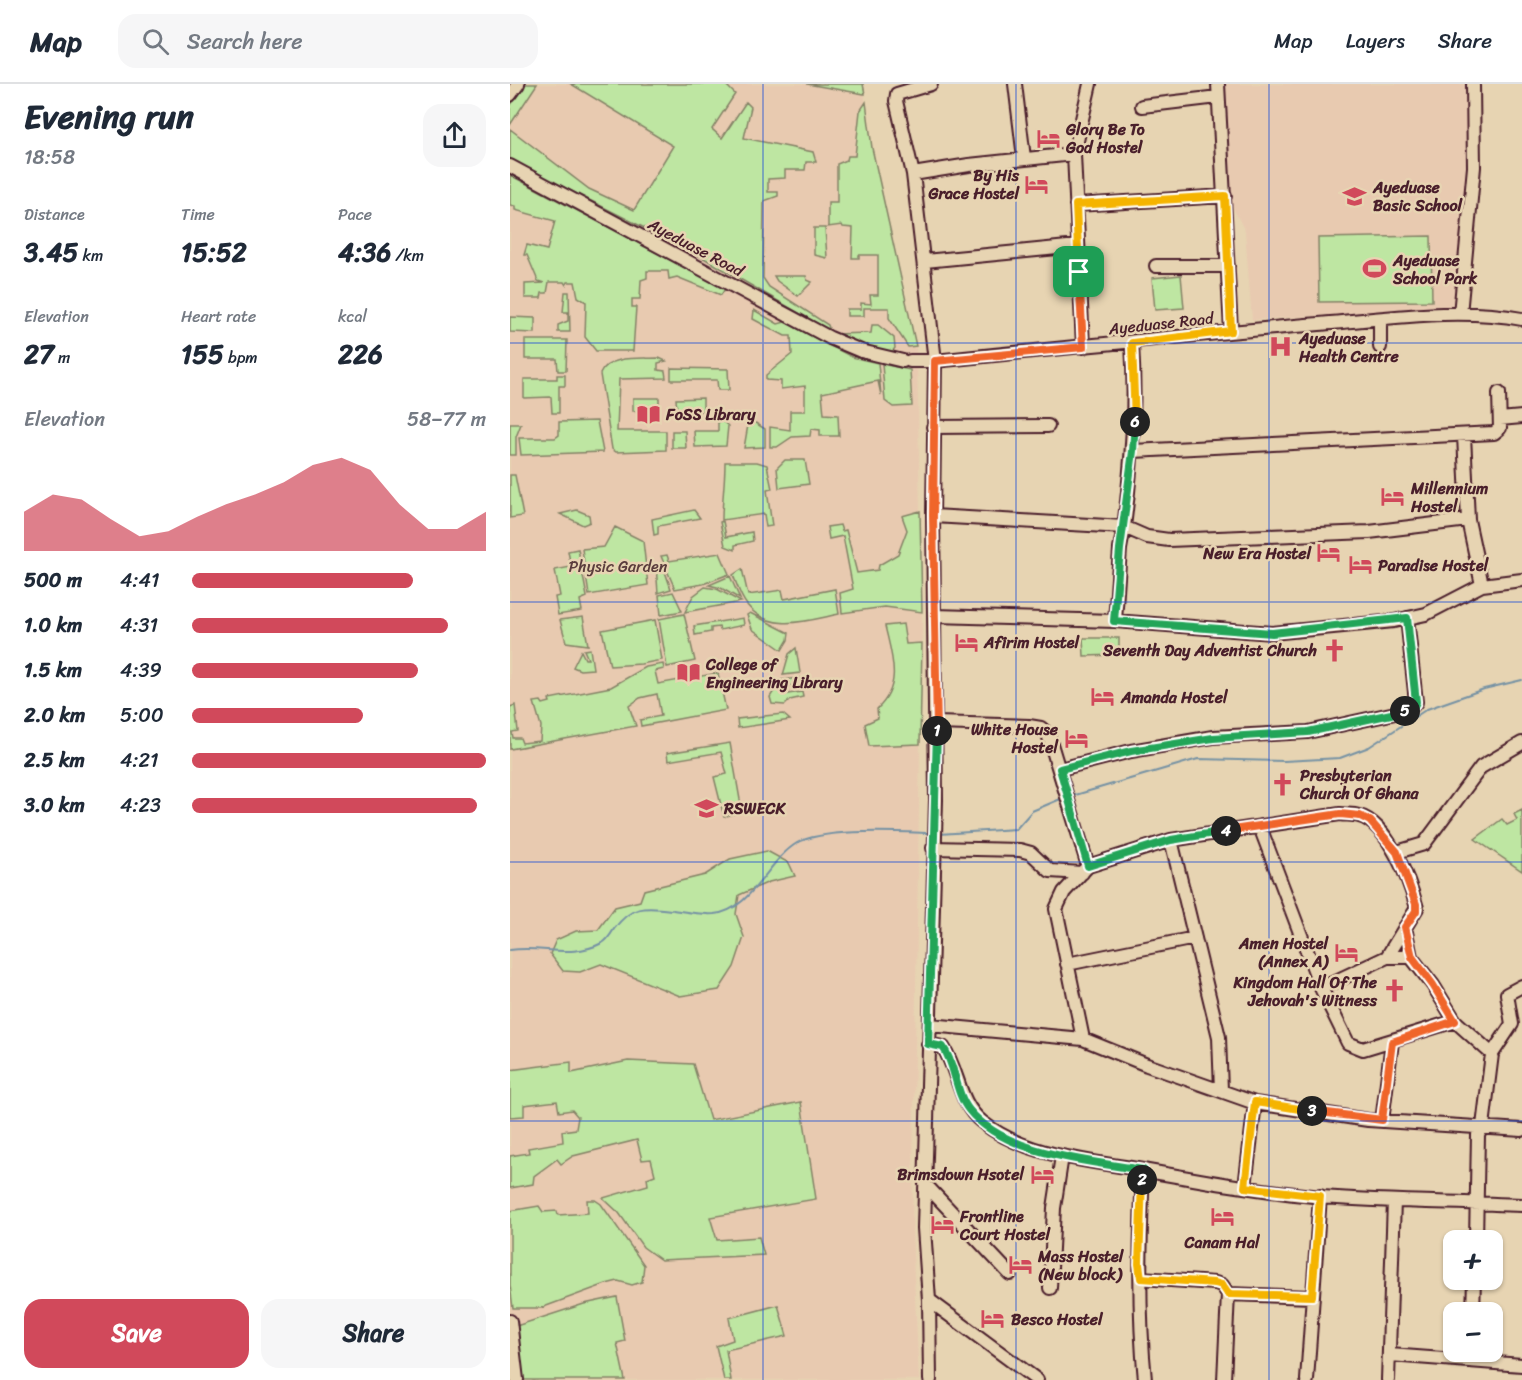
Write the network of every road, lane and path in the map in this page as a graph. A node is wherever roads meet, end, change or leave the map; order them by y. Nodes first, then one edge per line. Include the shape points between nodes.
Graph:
1 (518, 84) edge
2 (931, 84) edge
3 (1015, 84) edge
4 (1090, 84) edge
5 (1218, 84) edge
6 (1473, 84) edge
7 (510, 95) edge
8 (1218, 97) junction
9 (1142, 106) dead end
10 (1074, 154) junction
11 (1024, 158) junction
12 (510, 166) edge
13 (914, 174) junction
14 (1225, 196) junction
15 (1076, 205) junction
16 (1078, 246) junction
17 (925, 261) junction
18 (1156, 266) dead end
19 (1228, 266) junction
20 (1461, 314) junction
21 (1380, 319) junction
22 (1522, 319) edge
23 (1231, 331) junction
24 (1132, 343) junction
25 (1083, 347) junction
26 (1380, 347) dead end
27 (935, 361) junction
28 (1499, 393) dead end
29 (1522, 417) edge
30 (1500, 419) junction
31 (1048, 426) dead end
32 (933, 427) junction
33 (1464, 435) junction
34 (1133, 451) junction
35 (933, 516) junction
36 (1468, 520) junction
37 (1124, 527) junction
38 (1522, 580) edge
39 (1482, 585) junction
40 (934, 616) junction
41 (1407, 618) junction
42 (1114, 621) junction
43 (937, 723) junction
44 (1522, 743) edge
45 (1060, 769) junction
46 (1260, 827) junction
47 (1171, 840) junction
48 (933, 848) junction
49 (1397, 852) junction
50 (1085, 869) junction
51 (1405, 927) junction
52 (1195, 938) junction
53 (1387, 957) junction
54 (1412, 957) junction
55 (1067, 964) junction
56 (1522, 986) edge
57 (1321, 988) junction
58 (1455, 1021) junction
59 (930, 1025) junction
60 (1083, 1039) junction
61 (1392, 1042) junction
62 (928, 1044) junction
63 (1492, 1054) junction
64 (1221, 1090) junction
65 (1255, 1102) junction
66 (1382, 1120) junction
67 (1483, 1126) junction
68 (1522, 1130) edge
69 (1062, 1156) junction
70 (1143, 1170) junction
71 (925, 1184) junction
72 (1245, 1187) junction
73 (1320, 1196) junction
74 (1394, 1201) junction
75 (1477, 1203) junction
76 (1522, 1205) edge
77 (1476, 1230) edge
78 (1010, 1274) dead end
79 (1141, 1278) junction
80 (1050, 1288) dead end
81 (1228, 1294) junction
82 (1312, 1296) junction
83 (929, 1300) junction
84 (510, 1321) edge
85 (1390, 1354) junction
86 (1443, 1355) edge
87 (1503, 1362) edge
88 (1522, 1365) edge
89 (517, 1380) edge
90 (930, 1380) edge
91 (1037, 1380) edge
92 (1145, 1380) edge
93 (1224, 1380) edge
94 (1307, 1380) edge
95 (1388, 1380) edge

1 - 7 street
2 - 13 street via 897,94
3 - 11 street
4 - 10 street
5 - 8 street
6 - 20 street via 1474,167
8 - 9 street
8 - 14 street
10 - 11 street
10 - 15 street
11 - 13 street
12 - 27 street, Ayeduase Road via 831,338 861,351 907,361
13 - 17 street
14 - 15 street
14 - 19 street
15 - 16 street
16 - 17 street
16 - 25 street
17 - 27 street
18 - 19 street
19 - 23 street
20 - 21 street, Ayeduase Road
20 - 22 street, Ayeduase Road
21 - 23 street, Ayeduase Road
21 - 26 street
23 - 24 street, Ayeduase Road
24 - 25 street, Ayeduase Road
24 - 34 street via 1136,398
25 - 27 street, Ayeduase Road
27 - 32 street
28 - 30 street
29 - 30 street
30 - 33 street via 1499,430
31 - 32 street
32 - 35 street
33 - 34 street
33 - 36 street
34 - 37 street
35 - 37 street
35 - 40 street
36 - 37 street via 1369,531 1181,540 1147,537
36 - 39 street
37 - 42 street
38 - 39 street
39 - 41 street via 1441,607
40 - 42 street
40 - 43 street
41 - 42 street via 1272,633
41 - 45 street via 1416,702 1409,710 1308,732 1213,738 1131,751
43 - 45 street via 1041,728 1048,734
43 - 48 street
44 - 49 street via 1481,767 1424,844
45 - 50 street
46 - 47 street
46 - 49 street via 1340,814 1360,816 1370,821
46 - 57 street
47 - 50 street
47 - 52 street
48 - 50 street via 1020,850 1031,853 1050,871
48 - 59 street
49 - 51 street via 1417,908
50 - 55 street via 1058,900 1056,909
51 - 53 street
51 - 54 street
52 - 55 street
52 - 64 street via 1219,1037
53 - 54 street
53 - 57 street
54 - 58 street
55 - 60 street
56 - 63 street via 1507,994 1512,1024
57 - 61 street via 1348,1043 1363,1049
58 - 61 street
58 - 63 street
59 - 60 street
59 - 62 street
60 - 64 street
61 - 66 street
62 - 69 street via 943,1047 949,1055 967,1108 982,1122 1029,1147
62 - 71 street
63 - 67 street
64 - 65 street
65 - 66 street
65 - 72 street
66 - 67 street
67 - 68 street
67 - 75 street via 1476,1145
69 - 70 street
69 - 80 street via 1054,1208
70 - 72 street
70 - 79 street
71 - 78 street
71 - 83 street
72 - 73 street
73 - 74 street
73 - 82 street
74 - 75 street
74 - 85 street
75 - 76 street
75 - 77 street
79 - 81 street via 1215,1283
79 - 92 street via 1140,1330
81 - 82 street
81 - 93 street
82 - 94 street
83 - 90 street
83 - 91 street
84 - 89 street
85 - 86 street
85 - 95 street
87 - 88 street

